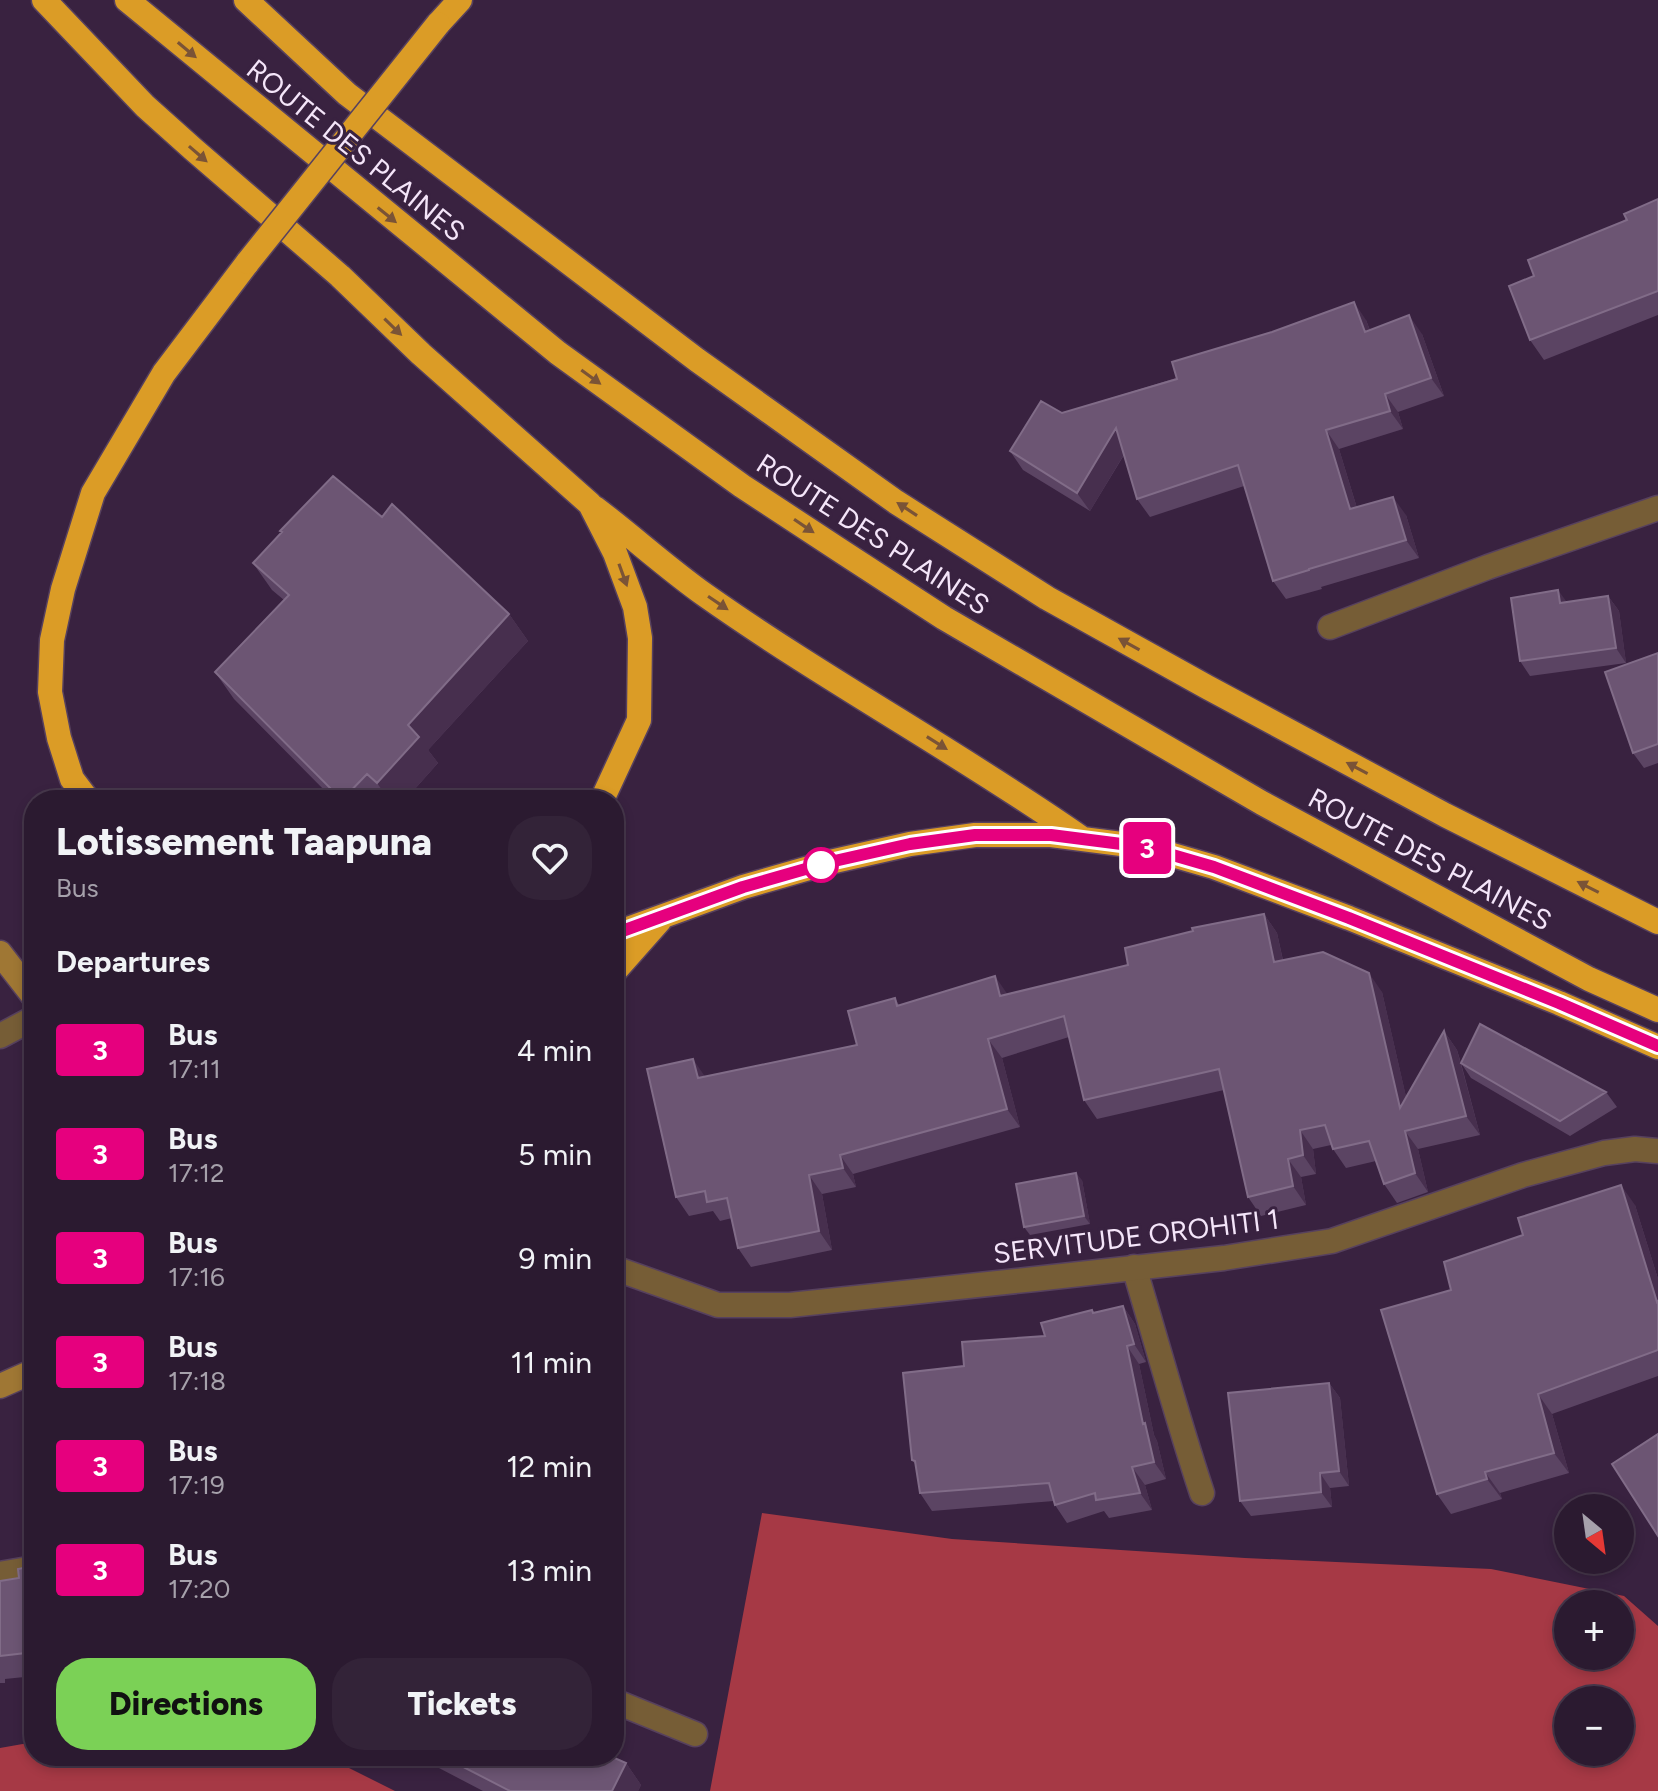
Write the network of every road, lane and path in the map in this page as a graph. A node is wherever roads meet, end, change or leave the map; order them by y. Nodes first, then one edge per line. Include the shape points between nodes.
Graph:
1 (44, 0) edge
2 (127, 0) edge
3 (246, 0) edge
4 (460, 0) edge
5 (590, 504) junction
6 (1658, 508) edge
7 (1330, 627) dead end
8 (80, 790) edge
9 (607, 790) edge
10 (1083, 839) junction
11 (663, 916) junction
12 (1658, 922) edge
13 (624, 930) edge
14 (0, 953) edge
15 (624, 961) edge
16 (24, 984) edge
17 (1658, 1010) edge
18 (24, 1023) edge
19 (0, 1036) edge
20 (1658, 1047) edge
21 (1658, 1151) edge
22 (1134, 1267) junction
23 (624, 1272) edge
24 (24, 1375) edge
25 (0, 1386) edge
26 (1202, 1493) dead end
27 (24, 1570) edge
28 (0, 1574) edge
29 (624, 1705) edge
30 (695, 1734) dead end

1 -> 5 highway via 145,106
2 -> 17 highway, ROUTE DES PLAINES via 558,353 742,486 944,618 1262,803 1589,979
12 -> 3 highway, ROUTE DES PLAINES via 1445,815 1154,657 1047,598 896,502 697,360 347,94
4 - 8 highway, bridge via 164,373 93,493 52,640 50,692 59,738
5 -> 9 highway via 615,553 640,638 639,720
5 -> 10 highway via 703,593
6 - 7 street
10 - 11 highway via 975,835 910,844 743,887
10 - 20 highway via 1145,847 1282,891
11 - 13 highway
11 - 15 highway
14 - 16 main road
18 - 19 street
21 - 22 street, SERVITUDE OROHITI 1 via 1604,1153 1523,1175 1332,1241
22 - 23 street, SERVITUDE OROHITI 1 via 790,1305 718,1305
22 - 26 street
24 - 25 main road
27 - 28 street
29 - 30 street

